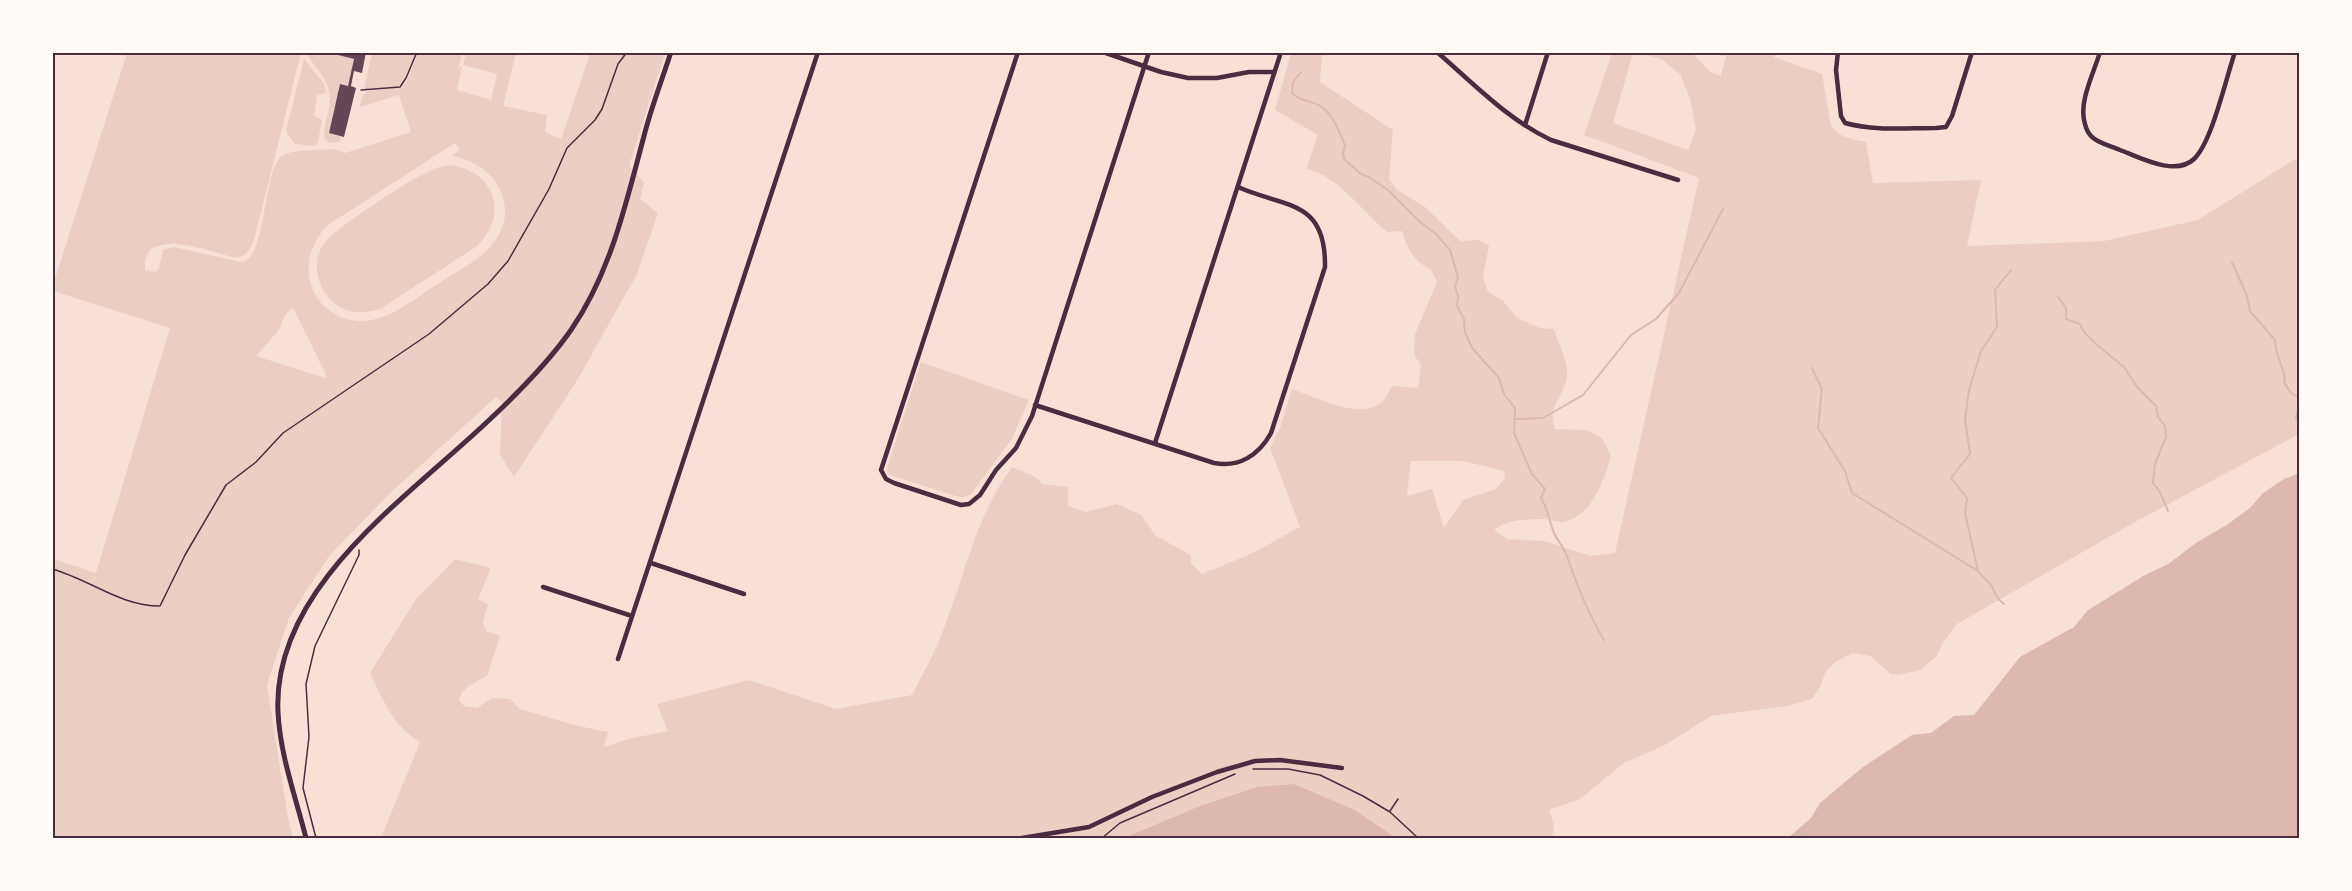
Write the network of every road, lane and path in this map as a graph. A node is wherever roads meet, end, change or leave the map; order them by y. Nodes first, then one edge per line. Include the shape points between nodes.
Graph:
1 (417, 52) edge
2 (627, 52) edge
3 (670, 52) edge
4 (818, 52) edge
5 (1018, 52) edge
6 (1103, 52) edge
7 (1149, 52) edge
8 (1281, 52) edge
9 (1437, 52) edge
10 (1548, 52) edge
11 (1838, 52) edge
12 (1972, 52) edge
13 (2100, 52) edge
14 (2235, 52) edge
15 (1144, 67) junction
16 (1274, 72) junction
17 (361, 90) dead end
18 (1525, 125) junction
19 (1677, 180) dead end
20 (1238, 187) junction
21 (1035, 405) junction
22 (1155, 443) junction
23 (358, 540) junction
24 (651, 563) junction
25 (52, 569) edge
26 (543, 587) dead end
27 (744, 594) dead end
28 (632, 616) junction
29 (618, 660) dead end
30 (1342, 768) dead end
31 (1249, 769) dead end
32 (1242, 772) dead end
33 (1398, 799) dead end
34 (1390, 812) junction
35 (1263, 837) edge
36 (306, 838) edge
37 (316, 838) edge
38 (1022, 838) edge
39 (1102, 838) edge
40 (1246, 838) edge
41 (1418, 838) edge

1 - 17 path via 400,87
2 - 25 path via 615,71 602,109 567,148 549,189 501,269 429,334 283,433 256,462 226,485 160,606 116,597
3 - 23 street via 612,247 582,313 547,360 488,421
4 - 24 street
5 - 21 street via 882,474 907,488 960,505 969,504 1016,448
6 - 15 street
7 - 15 street
8 - 16 street
9 - 18 street
10 - 18 street
11 - 12 street via 1836,70 1845,123 1856,127 1903,128 1946,127
13 - 14 street via 2083,106 2087,130 2095,139 2156,164 2173,166 2189,163 2203,146
15 - 16 street via 1198,79
15 - 21 street
16 - 20 street
18 - 19 street via 1551,140
20 - 22 street
20 - 22 street via 1302,211 1319,228 1324,245 1325,267 1287,387 1267,441 1238,463 1214,464
21 - 22 street
23 - 36 street via 304,611 286,653 278,691 280,733
23 - 37 path via 359,555 315,646 306,684 309,737 303,788
24 - 27 street
24 - 28 street
26 - 28 street
28 - 29 street
30 - 38 street via 1280,760 1255,761 1152,797 1089,827
31 - 34 path via 1310,772
32 - 39 path via 1128,819
33 - 34 path
34 - 41 path
35 - 40 path

